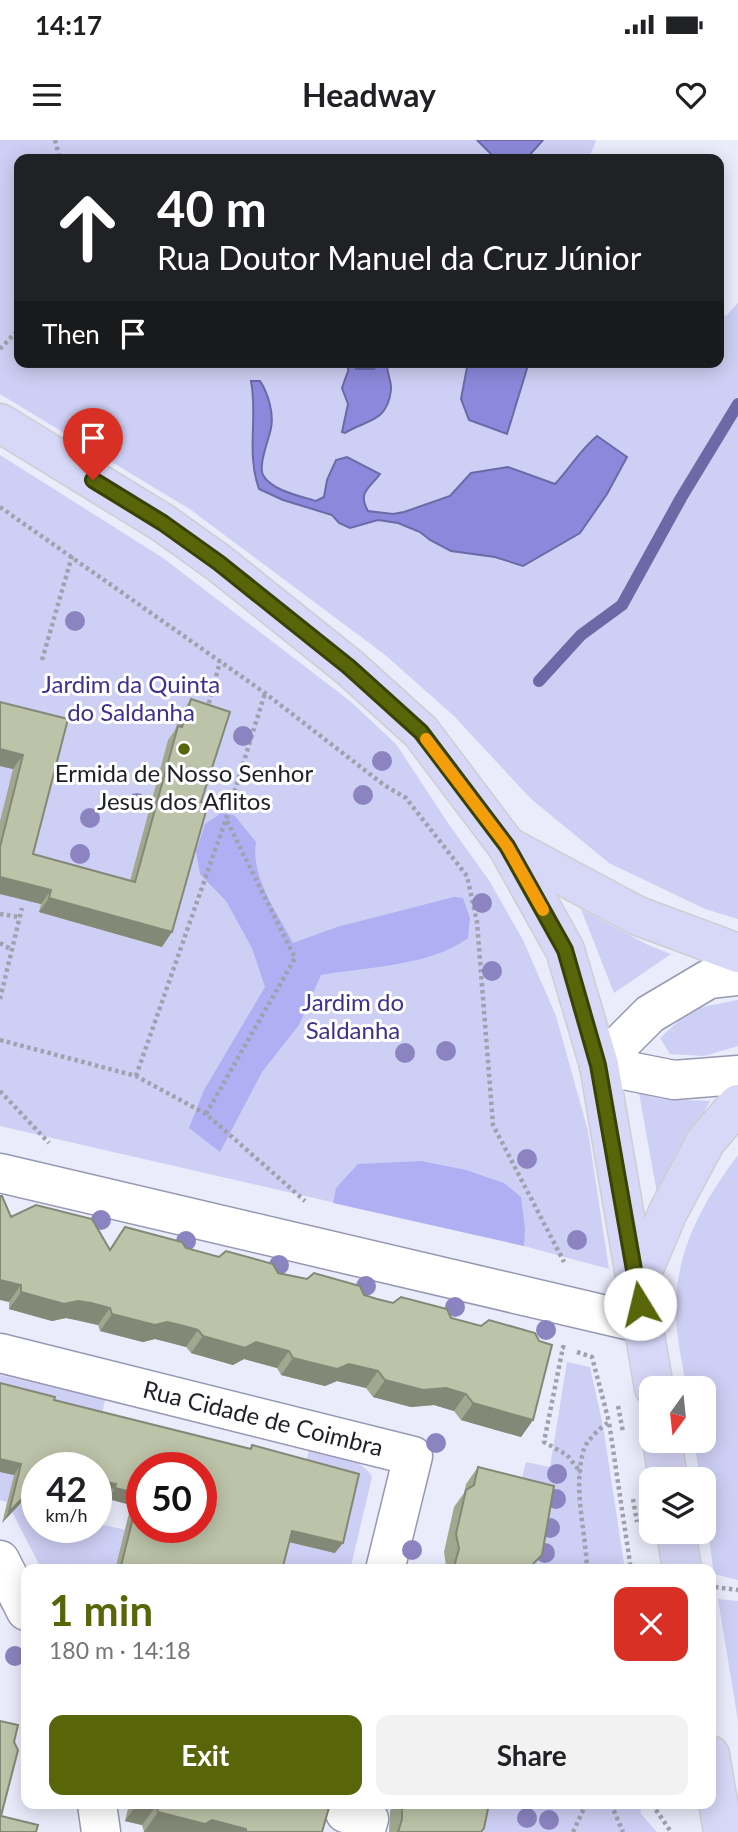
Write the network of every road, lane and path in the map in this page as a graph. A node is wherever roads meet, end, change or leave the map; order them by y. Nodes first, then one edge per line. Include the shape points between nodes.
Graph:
1 (14, 334) edge
2 (0, 349) edge
3 (0, 423) edge
4 (0, 507) edge
5 (72, 556) junction
6 (42, 660) dead end
7 (220, 662) junction
8 (265, 693) junction
9 (204, 721) edge
10 (226, 819) junction
11 (507, 846) junction
12 (22, 908) edge
13 (0, 914) edge
14 (19, 917) junction
15 (0, 943) edge
16 (12, 950) junction
17 (738, 953) edge
18 (738, 976) edge
19 (0, 999) edge
20 (0, 1040) edge
21 (598, 1065) junction
22 (738, 1075) edge
23 (136, 1076) junction
24 (0, 1091) edge
25 (738, 1104) edge
26 (206, 1114) junction
27 (51, 1146) dead end
28 (0, 1173) edge
29 (291, 1198) dead end
30 (305, 1201) junction
31 (318, 1204) dead end
32 (551, 1259) dead end
33 (637, 1285) junction
34 (644, 1324) junction
35 (0, 1353) edge
36 (652, 1376) edge
37 (610, 1422) junction
38 (581, 1473) junction
39 (678, 1544) edge
40 (0, 1560) edge
41 (386, 1564) edge
42 (586, 1564) edge
43 (630, 1564) edge
44 (681, 1564) edge
45 (716, 1587) edge
46 (738, 1590) edge
47 (21, 1601) edge
48 (716, 1791) edge
49 (98, 1809) edge
50 (345, 1809) edge
51 (584, 1809) edge
52 (613, 1809) edge
53 (655, 1809) edge
54 (101, 1832) edge
55 (365, 1832) edge
56 (573, 1832) edge
57 (623, 1832) edge
58 (671, 1832) edge
59 (723, 1832) edge

1 - 2 path
3 - 11 main road via 174,531 349,667 421,732
4 - 5 path
5 - 6 path
5 - 7 path
7 - 8 path
7 - 9 path
8 - 10 path
8 - 32 path via 406,798 467,876 477,922 493,1125 564,1262
10 - 23 path
10 - 26 path via 295,958
11 - 17 main road via 638,916
11 - 21 main road via 565,950
12 - 14 path
13 - 14 path
14 - 16 path
15 - 16 path
16 - 19 path
18 - 21 street via 709,979 650,1014
20 - 23 path
21 - 22 street via 674,1080
21 - 33 main road
23 - 26 path
24 - 27 path
25 - 33 main road via 706,1141 668,1212
26 - 30 path
28 - 34 street
29 - 30 path
30 - 31 path
33 - 34 main road
34 - 36 main road
35 - 41 street, Rua Cidade de Coimbra via 413,1456
37 - 38 path via 584,1447
37 - 38 path via 592,1357 563,1347 544,1442 567,1455
37 - 43 path
38 - 42 path
39 - 44 main road
40 - 47 street
45 - 46 path
48 - 59 main road
49 - 54 street
50 - 55 street via 345,1813 369,1819
51 - 56 path
52 - 57 path
53 - 58 path

